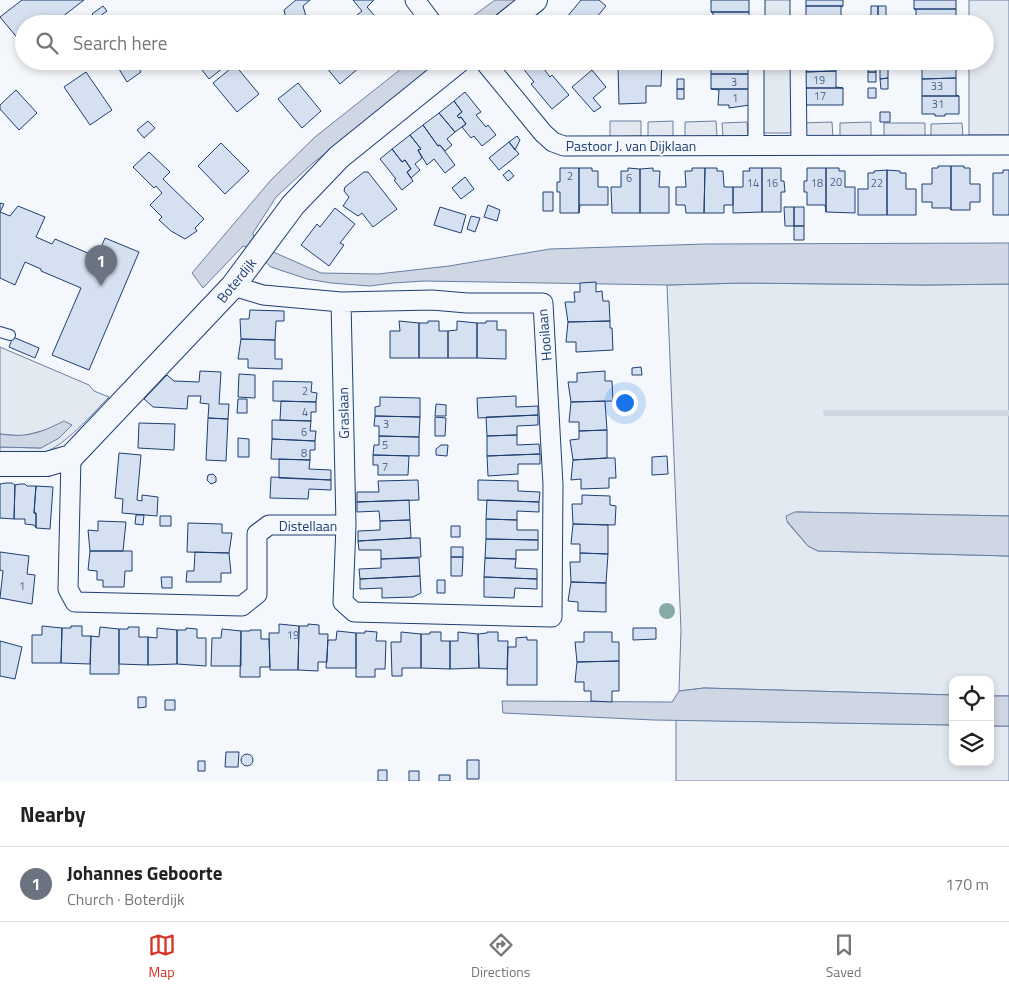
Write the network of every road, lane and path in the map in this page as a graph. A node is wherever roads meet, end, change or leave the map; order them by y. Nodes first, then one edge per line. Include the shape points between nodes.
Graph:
1 (415, 0) edge
2 (534, 0) edge
3 (757, 0) edge
4 (798, 0) edge
5 (426, 15) edge
6 (516, 15) edge
7 (756, 15) edge
8 (798, 15) edge
9 (447, 70) edge
10 (491, 70) edge
11 (756, 70) edge
12 (798, 70) edge
13 (756, 145) junction
14 (799, 145) junction
15 (1009, 145) edge
16 (233, 286) junction
17 (340, 302) junction
18 (71, 457) junction
19 (0, 464) edge
20 (346, 525) junction
21 (552, 617) joint

1 - 5 street
2 - 6 street
3 - 7 street
4 - 8 street
9 - 16 street, Boterdijk via 339,157 293,205
10 - 13 street, Pastoor J. van Dijklaan via 543,134 564,146
11 - 13 street
12 - 14 street
13 - 14 street, Pastoor J. van Dijklaan
14 - 15 street, Pastoor J. van Dijklaan
16 - 17 street, Hooilaan via 263,295
16 - 18 street, Boterdijk
17 - 20 street, Graslaan
17 - 21 street, Hooilaan via 543,302 553,485
18 - 19 street via 47,464
18 - 20 street, Distellaan via 68,588 75,602 242,606 257,594 257,534 269,525
20 - 21 street, Distellaan via 343,602 354,612

